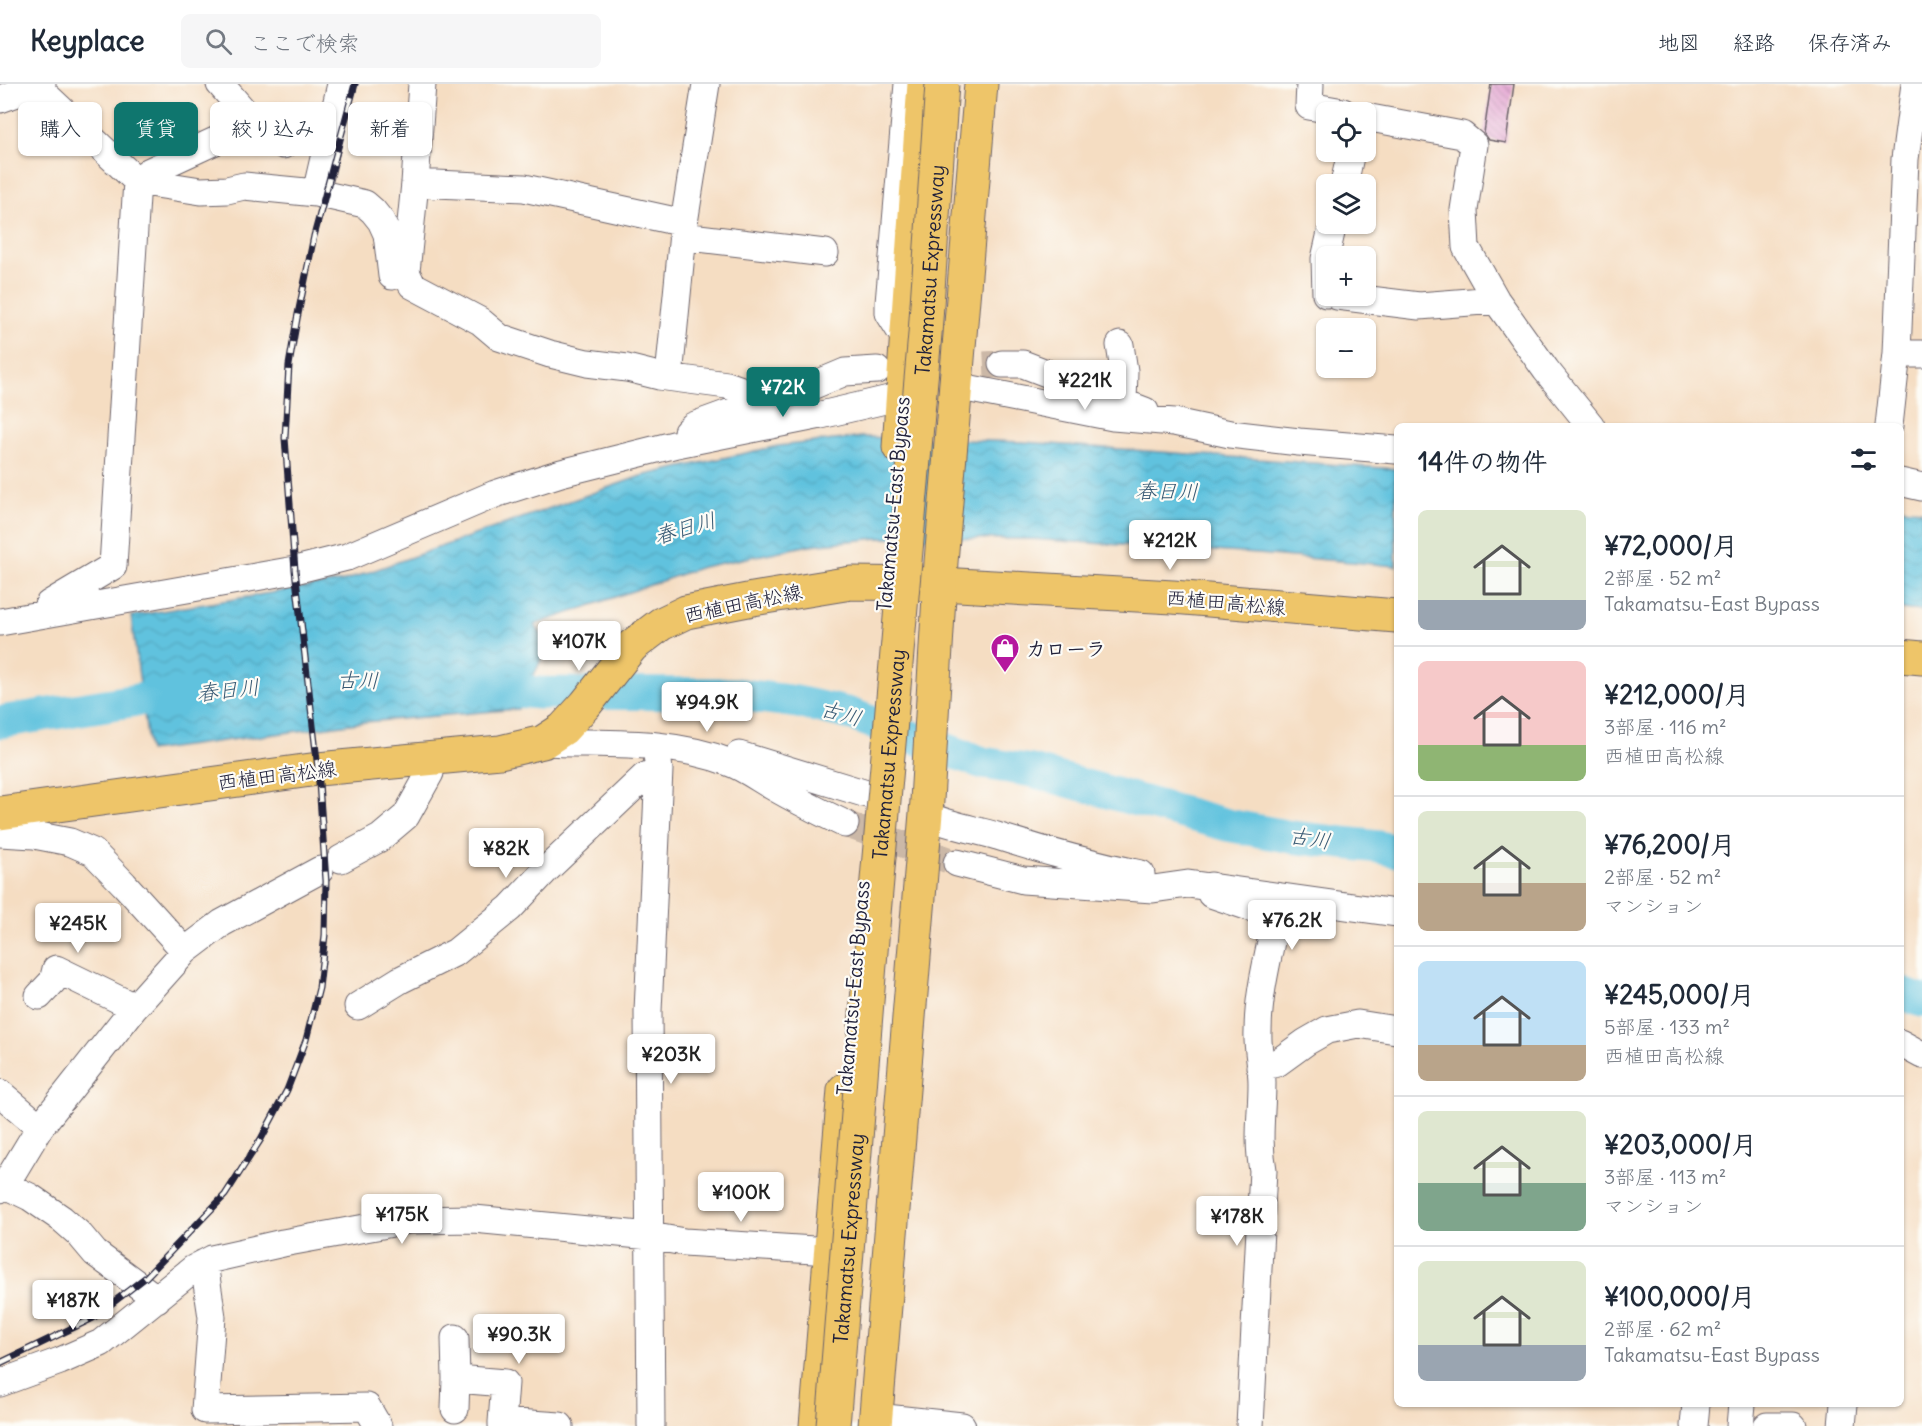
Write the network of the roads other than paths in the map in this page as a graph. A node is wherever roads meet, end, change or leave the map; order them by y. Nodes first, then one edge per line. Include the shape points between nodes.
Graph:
1 (220, 84) edge
2 (341, 84) edge
3 (422, 84) edge
4 (706, 84) edge
5 (908, 84) edge
6 (924, 84) edge
7 (942, 84) edge
8 (959, 84) edge
9 (981, 84) edge
10 (1310, 84) edge
11 (1915, 84) edge
12 (39, 85) edge
13 (0, 99) edge
14 (236, 102) edge
15 (1316, 107) edge
16 (1376, 119) edge
17 (210, 143) edge
18 (137, 181) junction
19 (415, 183) junction
20 (316, 193) junction
21 (683, 230) junction
22 (825, 253) dead end
23 (406, 272) junction
24 (1496, 300) junction
25 (1376, 301) edge
26 (906, 340) junction
27 (1120, 345) dead end
28 (1909, 353) edge
29 (1002, 364) tunnel mouth
30 (877, 370) tunnel mouth
31 (669, 377) junction
32 (955, 398) junction
33 (767, 399) junction
34 (902, 402) junction
35 (1123, 402) junction
36 (1174, 422) junction
37 (1589, 423) edge
38 (1890, 423) edge
39 (677, 444) junction
40 (1394, 450) edge
41 (1904, 483) edge
42 (1922, 487) edge
43 (888, 572) junction
44 (941, 573) junction
45 (43, 615) junction
46 (1394, 616) edge
47 (0, 622) edge
48 (1904, 656) edge
49 (1922, 658) edge
50 (553, 735) junction
51 (666, 755) junction
52 (430, 758) junction
53 (871, 789) junction
54 (926, 808) junction
55 (0, 813) edge
56 (845, 824) tunnel mouth
57 (0, 833) edge
58 (957, 863) tunnel mouth
59 (1199, 885) junction
60 (1394, 913) edge
61 (185, 951) junction
62 (39, 996) dead end
63 (358, 1006) dead end
64 (134, 1007) junction
65 (1394, 1030) edge
66 (1904, 1045) edge
67 (1904, 1055) edge
68 (1922, 1056) edge
69 (1260, 1067) junction
70 (0, 1093) edge
71 (40, 1127) junction
72 (2, 1187) edge
73 (650, 1236) junction
74 (830, 1249) junction
75 (204, 1263) junction
76 (157, 1299) junction
77 (455, 1338) dead end
78 (456, 1379) junction
79 (0, 1383) edge
80 (1696, 1407) edge
81 (1742, 1407) edge
82 (1844, 1407) edge
83 (455, 1409) dead end
84 (868, 1423) edge
85 (502, 1424) edge
86 (378, 1426) edge
87 (560, 1426) edge
88 (651, 1426) edge
89 (816, 1426) edge
90 (833, 1426) edge
91 (955, 1426) edge
92 (962, 1426) edge
93 (1250, 1426) edge
94 (1694, 1426) edge
95 (1740, 1426) edge
96 (1767, 1426) edge
97 (1793, 1426) edge
98 (1842, 1426) edge

1 - 14 street
2 - 20 street
3 - 19 street
4 - 21 street
5 - 26 street via 889,303 889,313
6 - 26 main road, Takamatsu-East Bypass
7 - 90 main road, Takamatsu Expressway, bridge via 925,334
8 - 84 main road, Takamatsu Expressway via 896,913
9 - 32 main road
10 - 15 street via 1309,106
11 - 28 street via 1905,159
12 - 13 street
12 - 18 street
16 - 24 street via 1462,135 1474,145 1464,210 1466,247
17 - 18 street
18 - 20 street via 201,191 244,186
18 - 45 street via 113,566 49,604
19 - 21 street via 524,188
19 - 23 street
20 - 23 street via 364,204 373,211 387,234 392,276
21 - 22 street
21 - 31 street
23 - 31 street via 412,285 480,321 499,337 587,363
24 - 25 street via 1419,306
24 - 37 street
26 - 34 main road, Takamatsu-East Bypass
27 - 35 street
28 - 38 street
29 - 35 street via 1023,364
30 - 33 street via 845,372
31 - 33 street via 727,385
32 - 36 street
32 - 44 main road
33 - 39 street via 693,426
34 - 39 street
34 - 43 main road, Takamatsu-East Bypass
35 - 36 street
36 - 40 street via 1241,435
39 - 45 street via 495,494 347,557 295,570
41 - 42 street
43 - 44 main road, 西植田高松線
43 - 50 main road, 西植田高松線 via 851,583 686,612 632,646 585,705
43 - 53 main road, Takamatsu-East Bypass
44 - 46 main road, 西植田高松線
44 - 54 main road
45 - 47 street
48 - 49 main road
50 - 51 street via 592,744 625,743
50 - 52 main road, 西植田高松線 via 500,752
51 - 53 street via 736,754
51 - 56 street via 730,762
51 - 63 street via 510,908 456,952
51 - 73 street via 648,1011
52 - 55 main road, 西植田高松線 via 318,769
52 - 61 street via 430,773 406,816 380,838 222,923
53 - 74 main road, Takamatsu-East Bypass
54 - 59 street via 948,825 1089,864
54 - 84 main road
57 - 61 street via 70,842 93,852
58 - 59 street via 1023,880 1153,889
59 - 60 street
59 - 69 street via 1211,894 1270,914 1275,922 1260,994
61 - 64 street
62 - 64 street via 53,981 56,969
64 - 71 street
65 - 69 street via 1358,1024 1327,1030 1277,1063
66 - 68 street
67 - 68 street
69 - 93 street via 1263,1170
70 - 71 street
71 - 72 street
72 - 76 street via 30,1197 62,1219 95,1253
73 - 74 street via 684,1242
73 - 75 street via 474,1219 420,1220 283,1243
73 - 88 street
74 - 89 main road, Takamatsu-East Bypass
75 - 76 street
75 - 86 street via 212,1317 205,1410 367,1407
76 - 79 street via 101,1343
77 - 78 street
78 - 83 street
78 - 85 street via 505,1383
80 - 94 street
81 - 95 street
82 - 98 street
84 - 91 street
85 - 87 street
91 - 92 street
96 - 97 street

